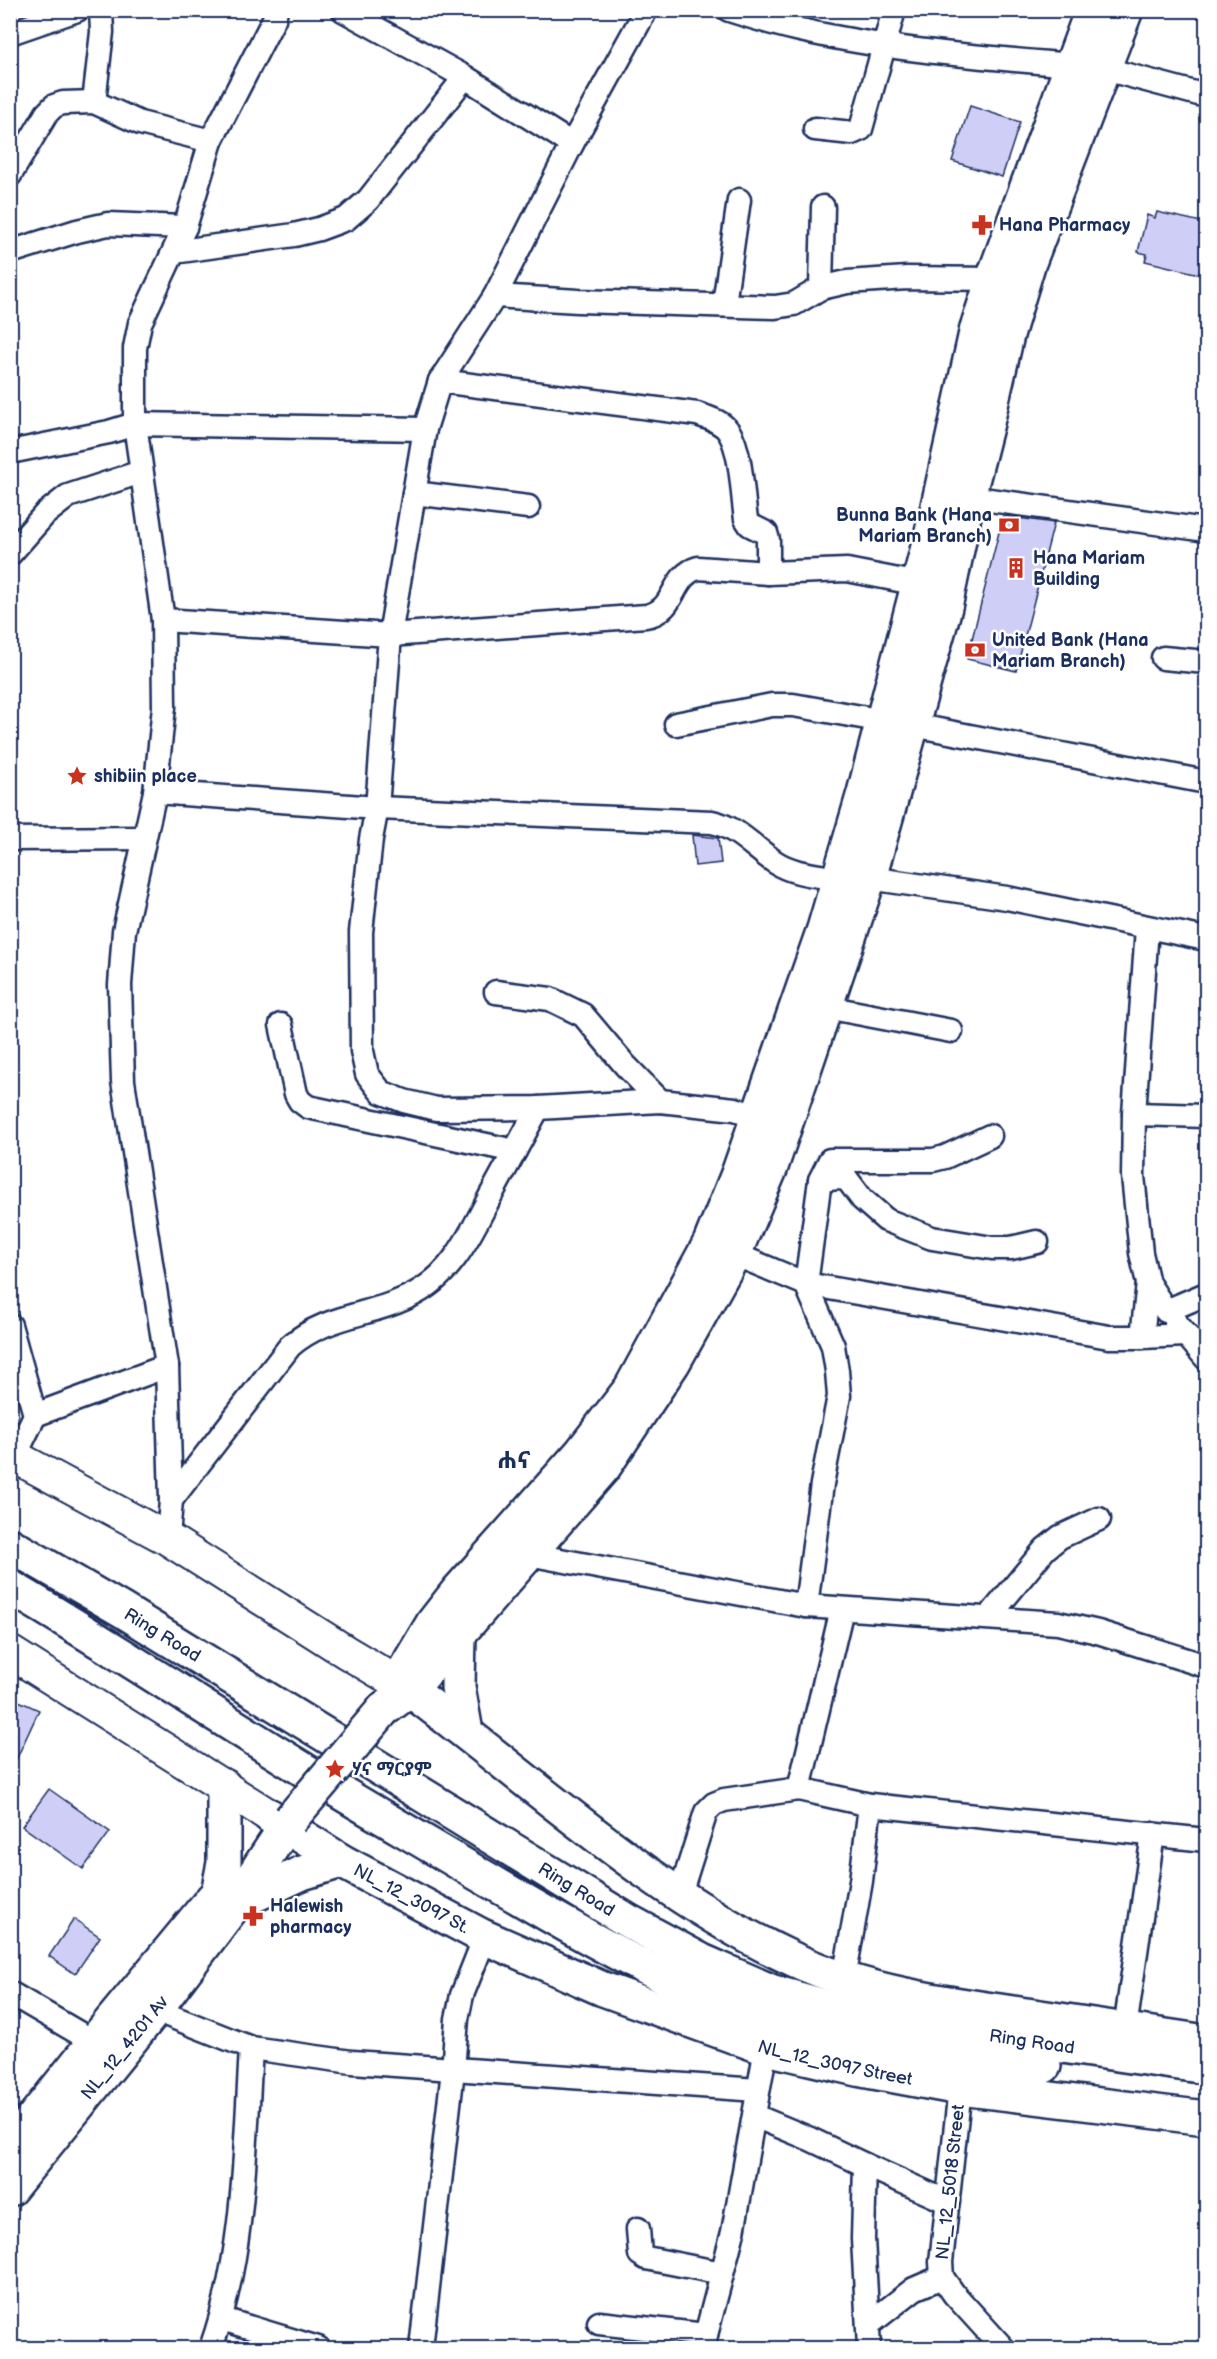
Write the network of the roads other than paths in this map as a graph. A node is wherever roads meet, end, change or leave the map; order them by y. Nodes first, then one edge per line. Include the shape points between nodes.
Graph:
1 (77, 10) edge
2 (101, 10) edge
3 (276, 10) edge
4 (343, 10) edge
5 (646, 10) edge
6 (729, 10) edge
7 (894, 10) edge
8 (1092, 10) edge
9 (1126, 10) edge
10 (10, 33) edge
11 (884, 44) junction
12 (1072, 65) junction
13 (1105, 69) junction
14 (465, 77) junction
15 (1206, 96) edge
16 (94, 102) junction
17 (815, 129) dead end
18 (211, 141) junction
19 (572, 144) junction
20 (10, 175) edge
21 (739, 200) dead end
22 (823, 207) dead end
23 (185, 227) junction
24 (10, 252) edge
25 (174, 252) junction
26 (993, 279) junction
27 (821, 288) junction
28 (495, 296) junction
29 (724, 304) junction
30 (992, 332) junction
31 (440, 381) junction
32 (135, 424) junction
33 (425, 429) junction
34 (10, 452) edge
35 (141, 472) junction
36 (414, 493) junction
37 (968, 497) junction
38 (528, 507) dead end
39 (10, 525) edge
40 (1206, 530) edge
41 (14, 550) edge
42 (768, 573) junction
43 (919, 584) junction
44 (163, 620) junction
45 (390, 635) junction
46 (1163, 658) dead end
47 (1206, 662) edge
48 (899, 723) junction
49 (676, 724) dead end
50 (1206, 782) edge
51 (155, 792) junction
52 (377, 808) junction
53 (144, 838) junction
54 (10, 839) edge
55 (854, 878) junction
56 (1147, 928) junction
57 (1206, 939) edge
58 (496, 992) dead end
59 (826, 1007) junction
60 (281, 1025) dead end
61 (951, 1031) dead end
62 (790, 1069) junction
63 (660, 1101) junction
64 (538, 1108) junction
65 (1134, 1114) junction
66 (1206, 1116) edge
67 (759, 1118) junction
68 (990, 1136) dead end
69 (515, 1151) junction
70 (820, 1180) junction
71 (1037, 1242) dead end
72 (734, 1254) junction
73 (1148, 1283) junction
74 (806, 1284) junction
75 (1206, 1294) edge
76 (1166, 1311) junction
77 (10, 1325) edge
78 (1186, 1335) junction
79 (1142, 1337) junction
80 (1206, 1358) edge
81 (167, 1366) junction
82 (35, 1415) junction
83 (13, 1455) edge
84 (171, 1500) junction
85 (1099, 1519) dead end
86 (168, 1539) junction
87 (10, 1545) edge
88 (528, 1554) junction
89 (10, 1587) edge
90 (806, 1606) junction
91 (842, 1609) junction
92 (989, 1617) junction
93 (459, 1634) junction
94 (12, 1657) edge
95 (1206, 1666) edge
96 (404, 1686) junction
97 (466, 1732) junction
98 (224, 1785) junction
99 (799, 1789) junction
100 (870, 1805) junction
101 (281, 1818) junction
102 (1153, 1834) junction
103 (1206, 1840) edge
104 (341, 1861) junction
105 (680, 1894) junction
106 (226, 1898) junction
107 (484, 1937) junction
108 (844, 1978) junction
109 (10, 1993) edge
110 (155, 2010) junction
111 (1125, 2029) junction
112 (94, 2042) junction
113 (1206, 2042) edge
114 (251, 2048) junction
115 (766, 2048) junction
116 (1206, 2067) edge
117 (453, 2070) junction
118 (960, 2088) junction
119 (1206, 2088) edge
120 (758, 2090) junction
121 (755, 2116) junction
122 (1206, 2118) edge
123 (10, 2147) edge
124 (865, 2165) junction
125 (10, 2188) edge
126 (948, 2202) junction
127 (638, 2229) dead end
128 (722, 2273) junction
129 (942, 2277) junction
130 (222, 2319) junction
131 (599, 2324) dead end
132 (868, 2325) junction
133 (705, 2342) edge
134 (211, 2349) edge
135 (318, 2349) edge
136 (421, 2349) edge
137 (869, 2349) edge
138 (1003, 2349) edge

1 - 10 street
2 - 16 street
3 - 18 street
4 - 14 street
5 - 19 street
6 - 11 street via 796,29
7 - 11 street
8 - 12 main road
9 - 13 main road
11 - 12 street
11 - 17 street via 861,129 852,133
12 - 26 main road
13 - 15 street
13 - 30 main road via 1028,265
14 - 19 street
14 - 25 street via 368,200 346,219 294,235
16 - 18 street via 140,123
16 - 20 street via 54,106
18 - 23 street
19 - 28 street
21 - 29 street
22 - 27 street
23 - 24 street via 108,224
23 - 25 street
25 - 32 street via 140,323 135,348
26 - 27 street via 882,278
26 - 30 main road
27 - 29 street via 794,304 775,308
28 - 29 street
28 - 31 street
30 - 37 main road
30 - 43 main road
31 - 33 street
31 - 42 street via 697,414 715,420 728,431 736,451 746,519 766,533
32 - 33 street
32 - 34 street
32 - 35 street
33 - 36 street
35 - 41 street via 68,496 45,514
35 - 44 street
36 - 38 street
36 - 45 street
37 - 40 street
37 - 48 main road via 945,607
39 - 41 street
42 - 43 street via 847,570
42 - 45 street via 698,568 689,571 657,615
43 - 48 main road
44 - 45 street
44 - 51 street via 164,706
45 - 52 street
46 - 47 street
48 - 49 street via 772,705
48 - 50 street
48 - 55 main road
51 - 52 street
51 - 53 street
52 - 55 street via 712,822 724,824 776,863 796,872
52 - 64 street via 361,932 362,1051 367,1074 381,1092 437,1109
53 - 54 street
53 - 81 street via 124,931 120,986 123,1081
55 - 56 street via 1007,898
55 - 59 main road
55 - 62 main road via 824,929
56 - 57 street
56 - 65 street
58 - 63 street via 550,999 583,1015
59 - 61 street
59 - 62 main road
60 - 69 street via 296,1094 308,1107
62 - 67 main road
62 - 72 main road via 771,1167
63 - 64 street
63 - 67 street via 735,1109
64 - 69 street
65 - 66 street
65 - 73 street via 1133,1176
67 - 96 main road via 710,1243 631,1388 580,1454 440,1615
68 - 70 street via 933,1160 830,1160
69 - 84 street via 458,1256 438,1278 392,1304 320,1325 303,1334
70 - 71 street via 847,1179 886,1220 932,1238 992,1248
70 - 74 street
72 - 74 street
72 - 88 main road via 673,1364 604,1467
73 - 76 street
73 - 79 street
74 - 79 street via 1110,1336
74 - 90 street via 833,1346 839,1396 822,1484
75 - 76 street
76 - 78 street
77 - 82 street
78 - 79 street
78 - 80 street
81 - 82 street
81 - 84 street
82 - 83 street
83 - 86 street
84 - 86 street
85 - 92 street via 1060,1537 1045,1549
86 - 96 street
87 - 116 main road, Ring Road via 628,1921 763,1988 830,2008 912,2024
88 - 90 street
88 - 93 main road
89 - 119 main road, Ring Road via 303,1770 547,1914 706,1995 768,2019 828,2035 912,2050
90 - 91 street
91 - 92 street
91 - 99 street
92 - 95 street via 1058,1623
93 - 96 main road
93 - 97 main road via 458,1687
94 - 98 street
96 - 97 main road
96 - 101 main road, bridge via 376,1704
97 - 105 main road via 607,1843
98 - 101 street
98 - 106 main road
99 - 100 street
99 - 105 street via 714,1804 706,1812
100 - 102 street
100 - 108 street
101 - 104 main road, NL_12_3097 St.
101 - 106 main road
102 - 103 street
102 - 111 street
104 - 106 main road
104 - 107 main road, NL_12_3097 St.
105 - 108 main road via 721,1922 795,1960
106 - 110 main road, NL_12_4201 Av
106 - 112 main road, NL_12_4201 Av
107 - 115 main road, NL_12_3097 Street via 603,1989
107 - 117 street via 462,1995
108 - 111 main road via 945,2003
109 - 112 street
110 - 114 street
110 - 125 main road, NL_12_4201 Av
111 - 113 main road
112 - 123 main road, NL_12_4201 Av
114 - 117 street
114 - 130 street via 242,2208
115 - 118 main road, NL_12_3097 Street
115 - 120 street
117 - 120 street
117 - 136 street
118 - 122 main road, NL_12_3097 Street
118 - 126 street, NL_12_5018 Street
120 - 121 street
121 - 124 street
121 - 128 street
124 - 126 street
124 - 132 street via 863,2239
126 - 129 street, NL_12_5018 Street
127 - 128 street via 640,2254 646,2258
128 - 133 street
129 - 132 street via 914,2289
129 - 138 street
130 - 134 street
130 - 135 street
131 - 133 street
132 - 137 street

